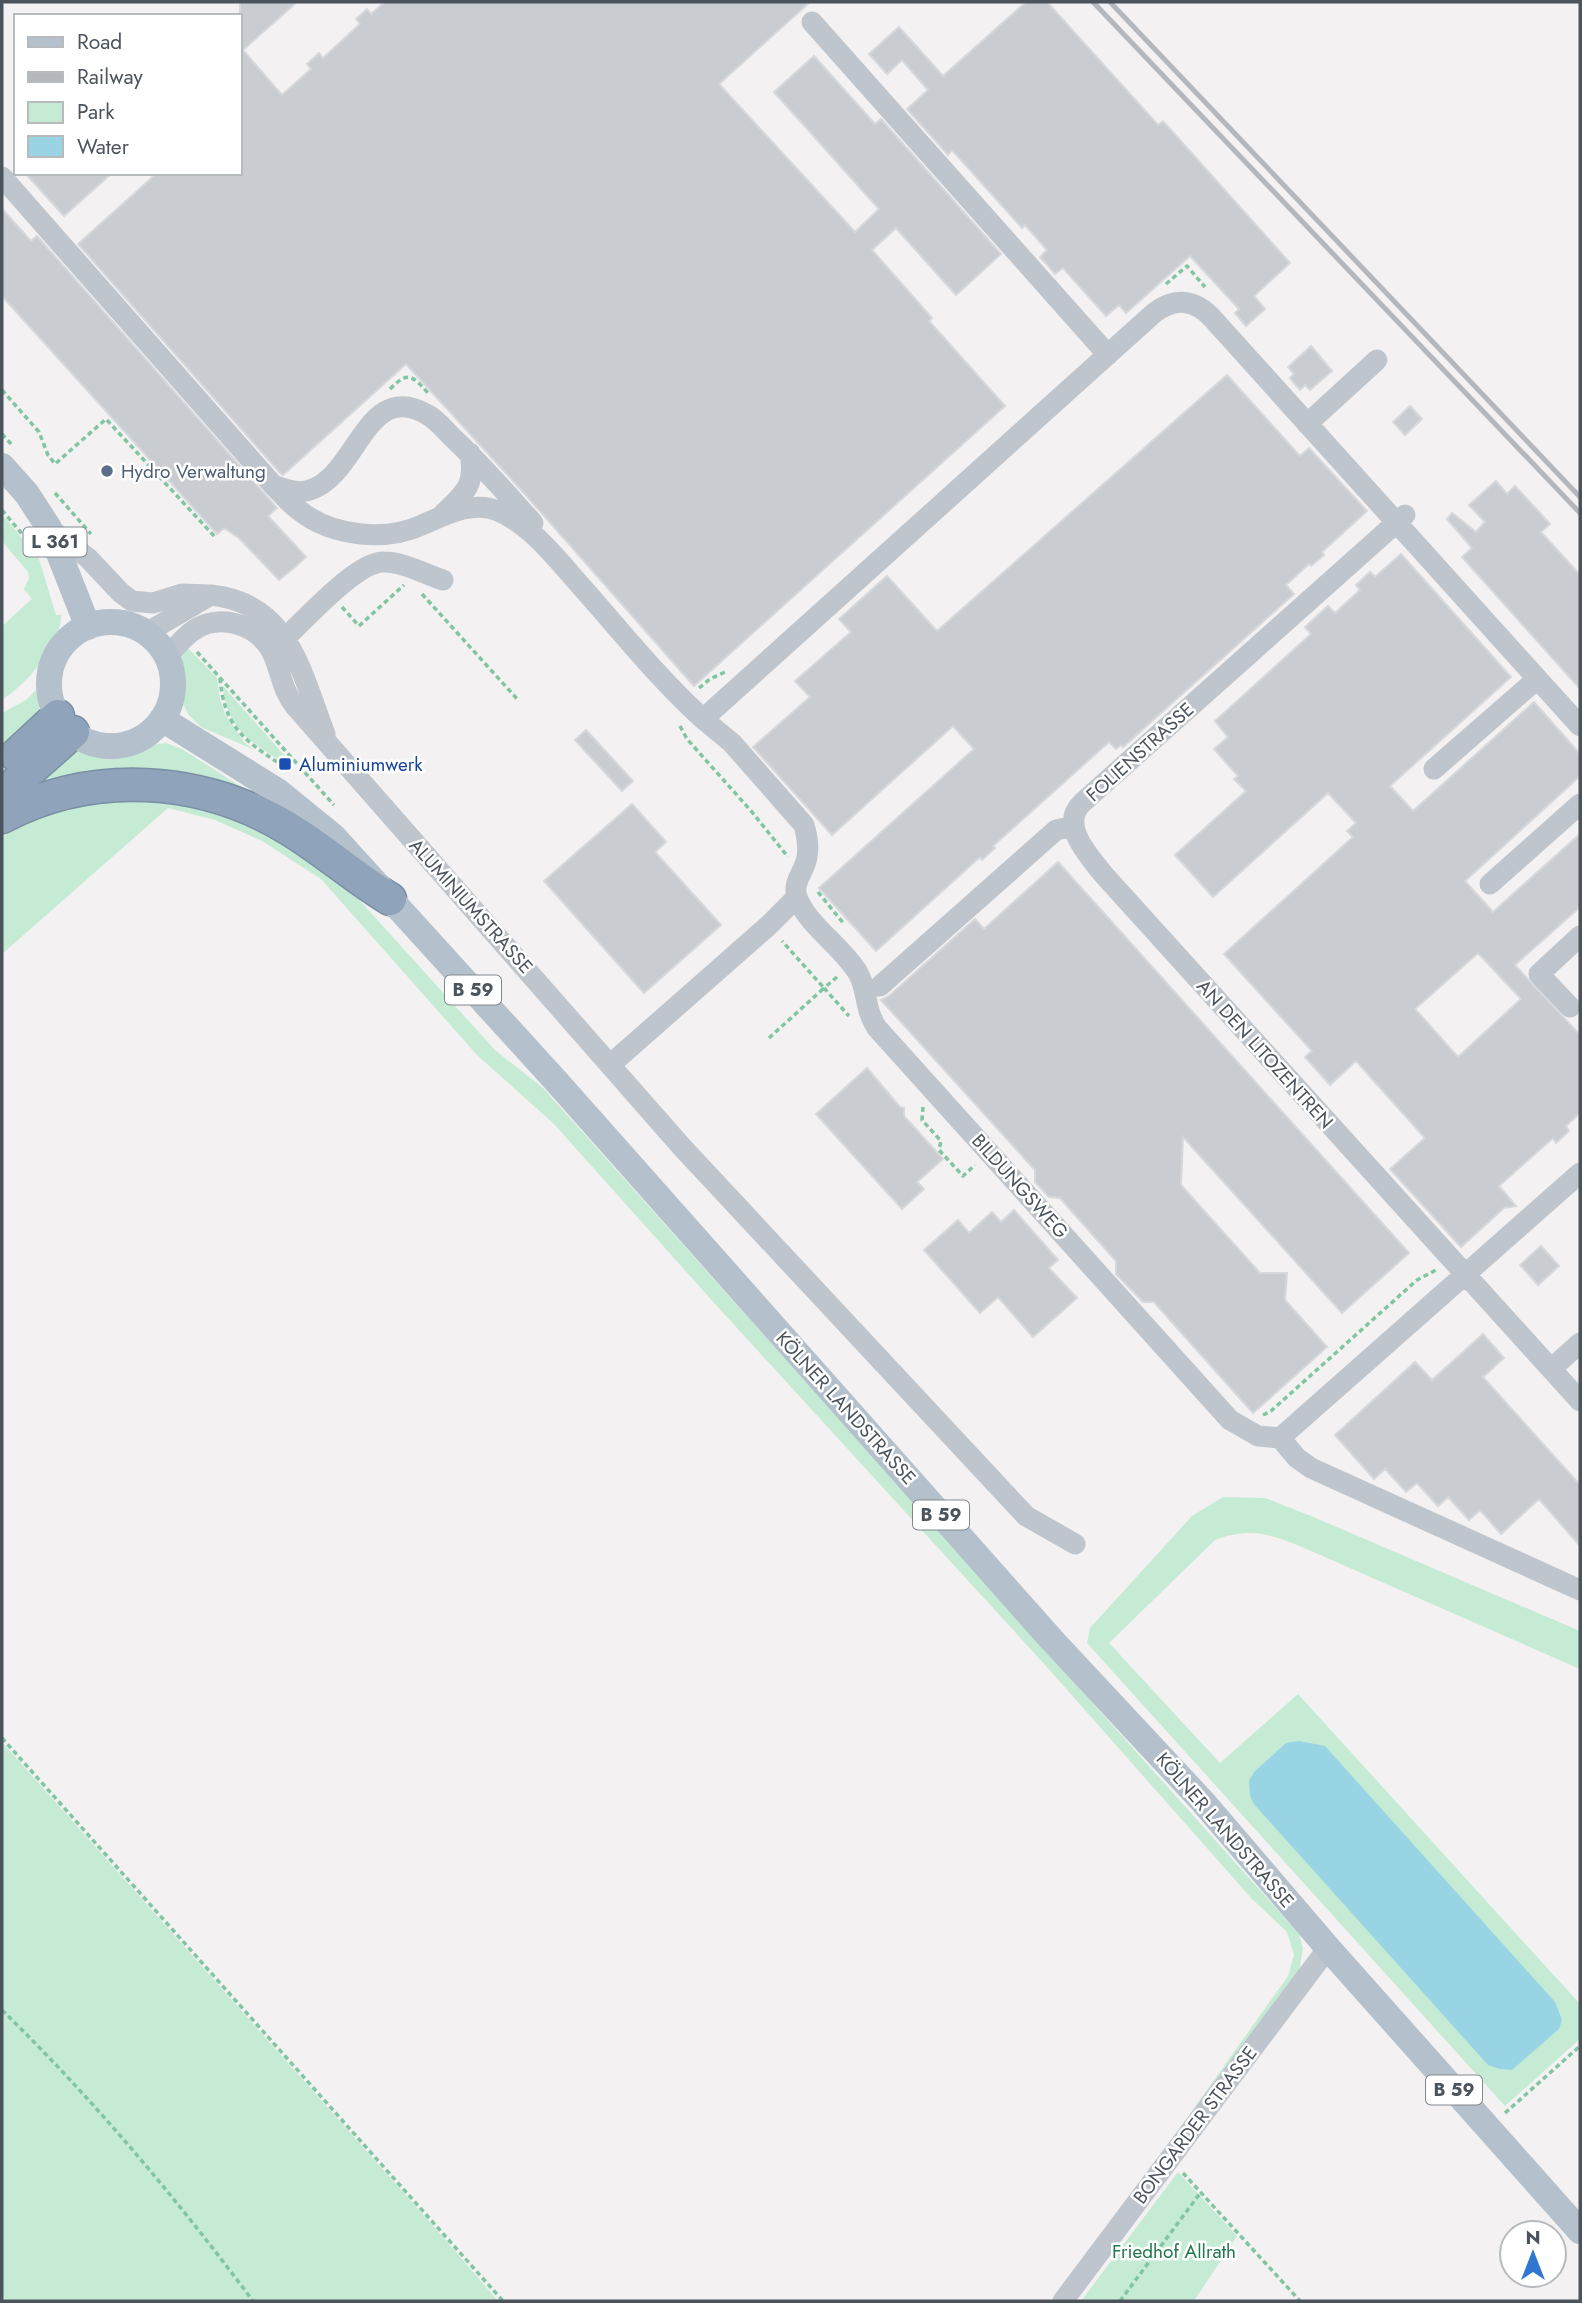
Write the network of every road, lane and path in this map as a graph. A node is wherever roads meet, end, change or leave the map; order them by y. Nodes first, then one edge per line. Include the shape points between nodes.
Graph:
1 (812, 22) dead end
2 (2, 177) edge
3 (1157, 292) dead end
4 (1213, 296) dead end
5 (1108, 355) junction
6 (1377, 360) dead end
7 (2, 390) edge
8 (1307, 424) junction
9 (470, 453) junction
10 (2, 466) edge
11 (273, 485) junction
12 (441, 516) junction
13 (1401, 519) junction
14 (49, 528) junction
15 (215, 537) dead end
16 (546, 547) junction
17 (409, 580) dead end
18 (443, 580) dead end
19 (416, 589) dead end
20 (211, 595) junction
21 (331, 596) junction
22 (88, 627) junction
23 (146, 633) junction
24 (285, 638) junction
25 (167, 658) junction
26 (726, 671) dead end
27 (219, 676) dead end
28 (1537, 679) junction
29 (692, 688) dead end
30 (519, 701) dead end
31 (162, 719) junction
32 (703, 719) junction
33 (65, 724) junction
34 (1580, 726) edge
35 (331, 749) junction
36 (2, 768) edge
37 (286, 768) dead end
38 (301, 768) dead end
39 (1434, 769) dead end
40 (296, 775) dead end
41 (2, 795) edge
42 (1580, 804) edge
43 (2, 817) edge
44 (1074, 826) junction
45 (1490, 884) dead end
46 (797, 897) junction
47 (390, 899) junction
48 (768, 926) junction
49 (1580, 936) edge
50 (851, 965) junction
51 (880, 986) dead end
52 (824, 988) junction
53 (1570, 1007) dead end
54 (857, 1024) dead end
55 (769, 1038) dead end
56 (611, 1064) junction
57 (923, 1100) dead end
58 (989, 1152) junction
59 (1580, 1173) edge
60 (1450, 1260) junction
61 (1466, 1275) junction
62 (1580, 1342) edge
63 (1551, 1369) junction
64 (1580, 1401) edge
65 (1256, 1417) dead end
66 (1280, 1438) junction
67 (1075, 1544) dead end
68 (1580, 1590) edge
69 (2, 1738) edge
70 (1328, 1948) junction
71 (2, 2010) edge
72 (1580, 2046) edge
73 (1488, 2128) junction
74 (1170, 2158) junction
75 (1201, 2192) junction
76 (1580, 2231) edge
77 (253, 2301) edge
78 (503, 2301) edge
79 (1063, 2301) edge
80 (1120, 2301) edge
81 (1300, 2301) edge

1 - 5 street
2 - 11 street
3 - 4 path via 1186,266
5 - 8 street via 1163,307 1190,302 1205,311
5 - 32 street
6 - 8 street
7 - 15 path via 39,432 55,464 106,419
8 - 13 street
9 - 11 street via 429,415 399,407 370,422 343,465 323,484 308,491
9 - 12 street via 471,480
9 - 16 street via 535,525
10 - 14 main road, L 361
11 - 12 street via 301,512 336,530 400,532
12 - 16 street via 485,507 514,520
13 - 28 street
13 - 44 street, FOLIENSTRASSE via 1082,803 1074,815
14 - 20 street, ALUMINIUMSTRASSE via 132,601 153,603 182,594
14 - 22 main road, L 361
16 - 32 street via 676,695
17 - 21 path via 359,626
18 - 21 street via 392,563 374,563 356,572
19 - 30 path
20 - 23 street
20 - 24 street, ALUMINIUMSTRASSE via 248,603 268,617
21 - 24 street
22 - 23 main road via 117,623
22 - 33 main road via 64,644 54,660 49,685
23 - 25 main road
24 - 35 street, ALUMINIUMSTRASSE
25 - 31 main road via 173,689
25 - 35 street, ALUMINIUMSTRASSE via 188,634 206,624 232,623 251,630 270,648 290,701
26 - 29 path
27 - 37 path via 222,699 235,728 246,742
28 - 34 street
28 - 39 street
31 - 33 main road via 139,739 120,745 100,745
31 - 47 main road, KÖLNER LANDSTRASSE / B 59 via 302,809
32 - 46 street via 732,743 804,825 807,859 797,881
33 - 36 highway
33 - 41 highway
35 - 56 street, ALUMINIUMSTRASSE
38 - 40 path
42 - 45 street
43 - 47 highway via 47,797 97,787 150,785 192,790 237,802 273,819
44 - 51 street via 1056,830
44 - 60 street, AN DEN LITOZENTREN via 1104,875
46 - 48 street
46 - 50 street, BILDUNGSWEG
47 - 70 main road, KÖLNER LANDSTRASSE / B 59 via 1051,1639 1203,1802
48 - 52 path
48 - 56 street
49 - 53 street via 1539,974
50 - 52 path
50 - 58 street, BILDUNGSWEG via 859,976 872,1020
52 - 54 path
52 - 55 path
56 - 67 street, ALUMINIUMSTRASSE via 681,1146 1026,1516
57 - 58 path via 922,1120 941,1141 939,1150 962,1176
58 - 66 street, BILDUNGSWEG via 1230,1420 1258,1436
59 - 61 street
60 - 61 street, AN DEN LITOZENTREN
60 - 65 path via 1417,1280 1271,1411
61 - 63 street, AN DEN LITOZENTREN
61 - 66 street
62 - 63 street
63 - 64 street, AN DEN LITOZENTREN
66 - 68 street via 1311,1468
69 - 78 path
70 - 73 main road, KÖLNER LANDSTRASSE / B 59
70 - 74 street, BONGARDER STRASSE
71 - 77 path via 133,2149
72 - 73 path
73 - 76 main road, KÖLNER LANDSTRASSE / B 59
74 - 75 path
74 - 79 street, BONGARDER STRASSE
75 - 80 path
75 - 81 path

